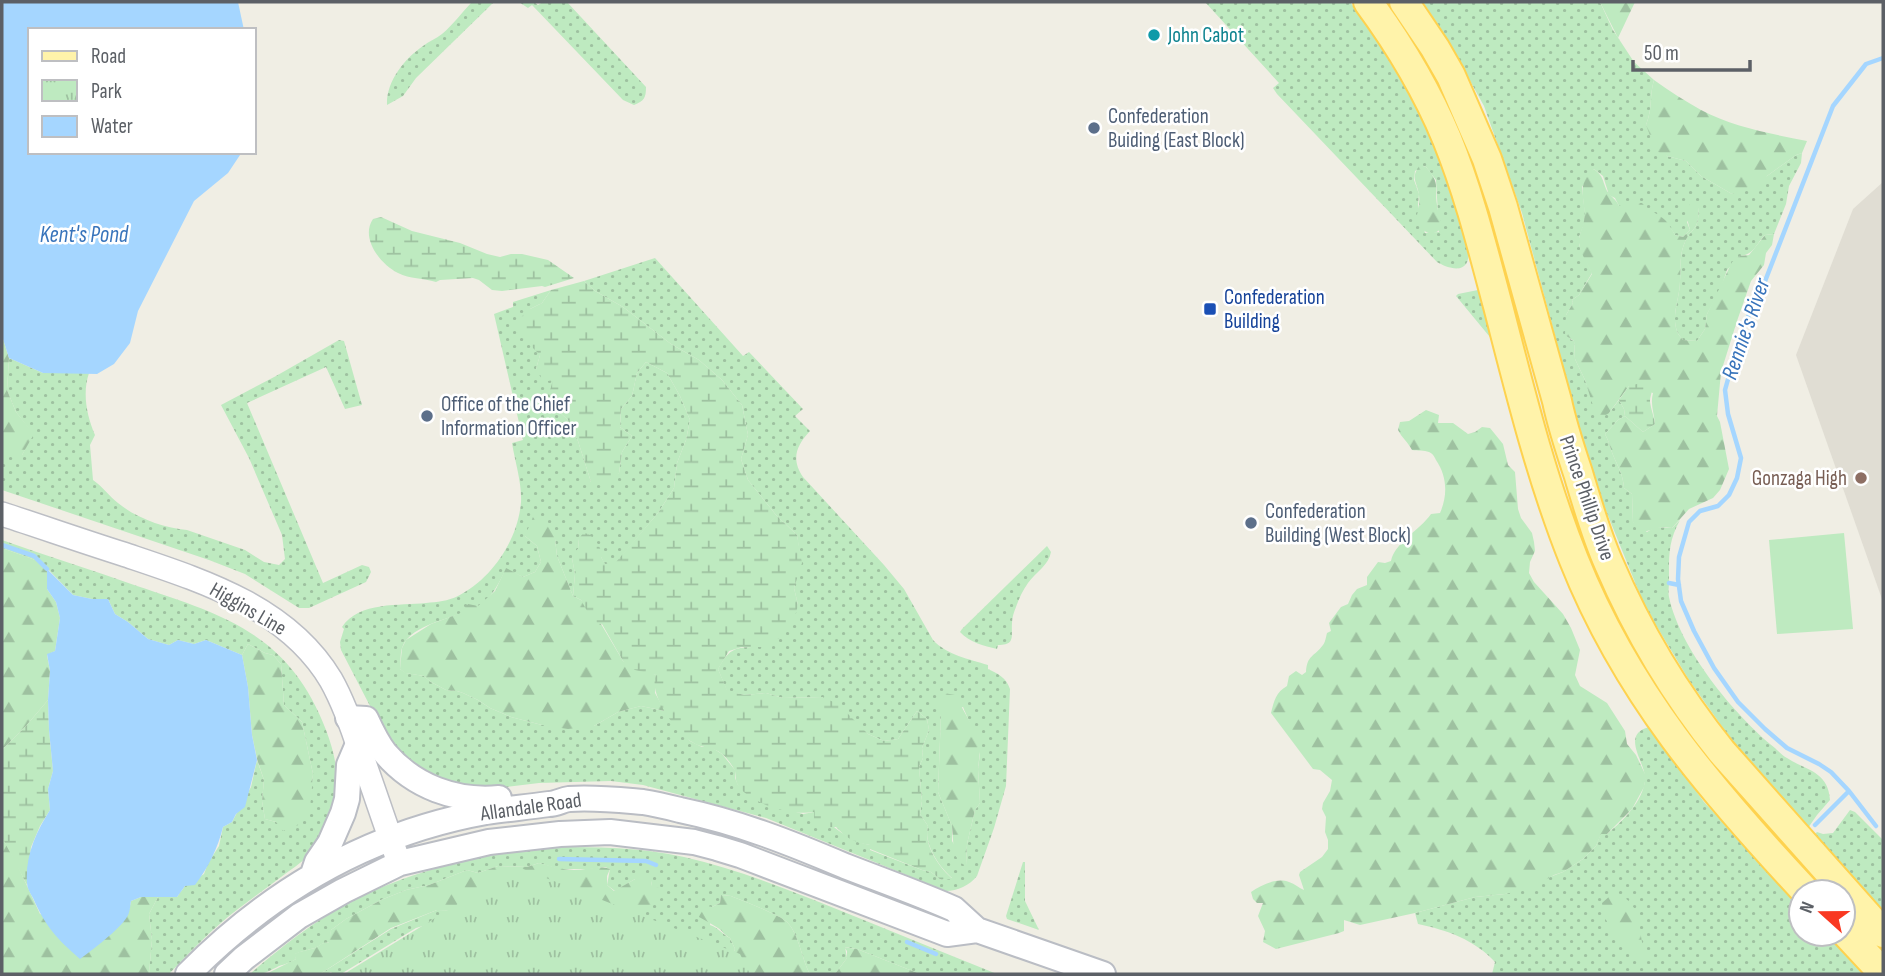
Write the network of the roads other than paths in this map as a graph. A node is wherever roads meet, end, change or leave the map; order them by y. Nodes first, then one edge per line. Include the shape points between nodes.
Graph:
1 (1368, 2) edge
2 (1404, 2) edge
3 (2, 514) edge
4 (348, 718) junction
5 (358, 744) junction
6 (568, 799) junction
7 (391, 838) junction
8 (400, 863) junction
9 (313, 874) junction
10 (1794, 878) edge
11 (977, 930) junction
12 (1883, 933) edge
13 (1857, 945) edge
14 (1883, 973) edge
15 (188, 974) edge
16 (227, 974) edge
17 (1103, 974) edge

1 - 10 main road, Prince Phillip Drive via 1407,61 1447,139 1543,467 1595,610 1676,743
2 - 12 main road, Prince Phillip Drive via 1451,76 1483,150 1503,207 1564,433 1608,563 1633,615 1679,696 1709,736
3 - 4 street, Higgins Line via 239,598 279,622 312,653
4 - 5 street, Higgins Line
4 - 6 main road via 366,719 385,753 414,779 454,796 482,799 558,792
5 - 7 street, Higgins Line
5 - 9 main road via 349,765 342,813
6 - 7 main road, Allandale Road via 465,817
6 - 11 main road, Allandale Road via 645,802 747,827 954,909
7 - 8 street, Higgins Line
7 - 9 main road, Allandale Road
8 - 11 main road, Allandale Road via 514,838 610,832 717,848 947,934
8 - 16 main road, Allandale Road via 299,916
9 - 15 main road, Allandale Road via 240,927
11 - 17 main road, Allandale Road
13 - 14 main road

